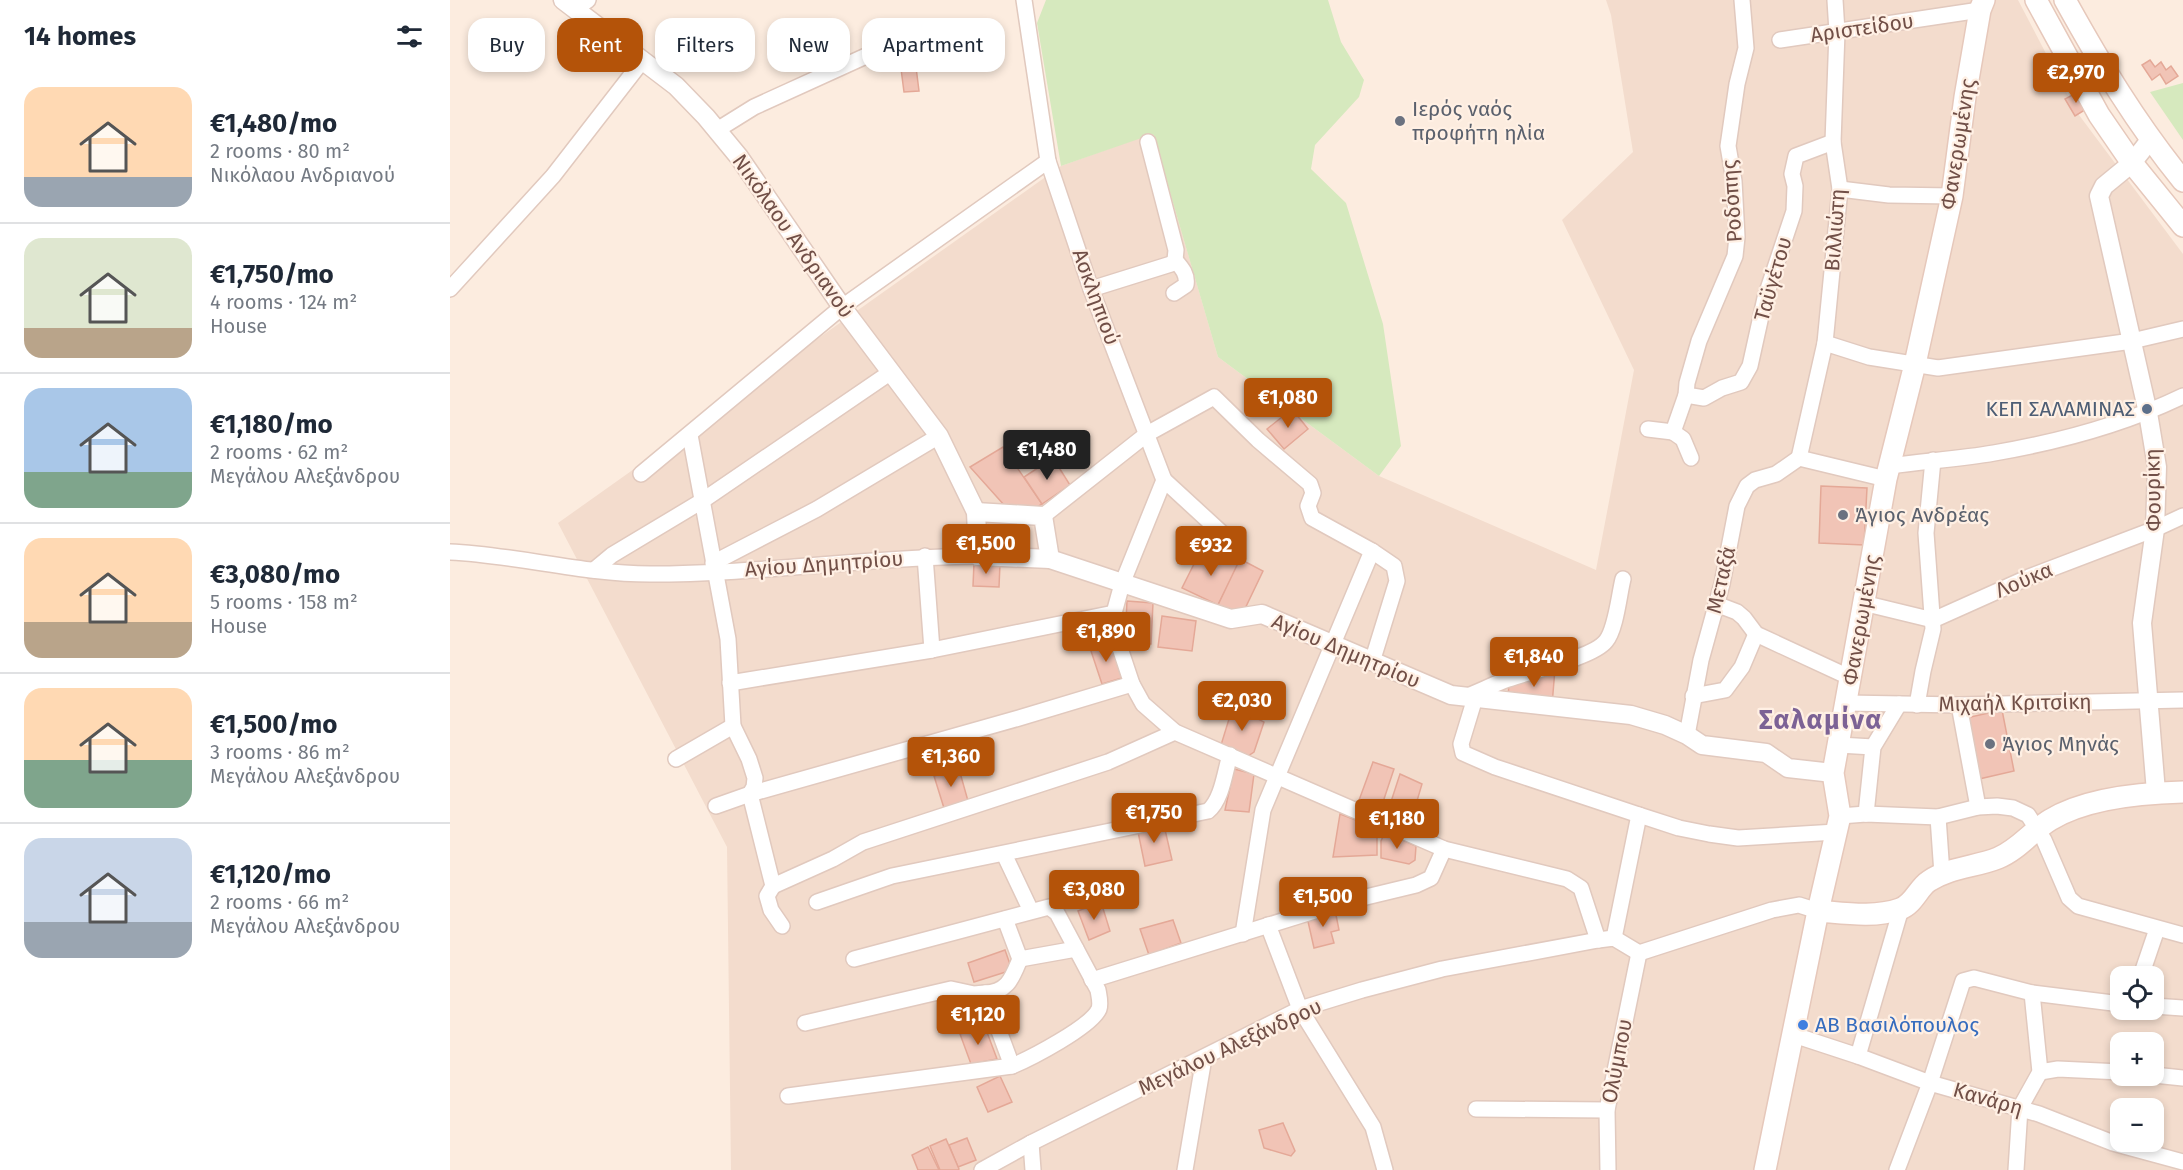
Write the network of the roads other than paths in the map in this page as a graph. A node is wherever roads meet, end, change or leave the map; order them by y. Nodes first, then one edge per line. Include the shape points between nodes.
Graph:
1 (1024, 0) edge
2 (1742, 0) edge
3 (1835, 0) edge
4 (2036, 0) edge
5 (2064, 0) edge
6 (575, 3) edge
7 (1982, 5) edge
8 (593, 18) edge
9 (1836, 32) junction
10 (1780, 40) dead end
11 (862, 58) edge
12 (643, 60) edge
13 (634, 72) edge
14 (717, 130) junction
15 (2150, 140) junction
16 (1148, 142) dead end
17 (1833, 142) junction
18 (1048, 161) junction
19 (2132, 163) junction
20 (2183, 181) edge
21 (1840, 189) junction
22 (1952, 196) junction
23 (2183, 226) edge
24 (1175, 260) junction
25 (450, 289) edge
26 (1091, 289) junction
27 (1174, 293) dead end
28 (842, 307) junction
29 (2183, 328) edge
30 (2132, 340) junction
31 (1825, 343) junction
32 (1916, 364) junction
33 (891, 372) junction
34 (1686, 395) junction
35 (2183, 396) edge
36 (2148, 413) junction
37 (1648, 429) dead end
38 (1673, 432) junction
39 (1147, 434) junction
40 (690, 435) junction
41 (939, 436) junction
42 (1691, 458) dead end
43 (1799, 458) junction
44 (1934, 460) junction
45 (1888, 472) junction
46 (641, 474) dead end
47 (1164, 480) junction
48 (702, 501) junction
49 (976, 512) junction
50 (1043, 516) junction
51 (2183, 516) edge
52 (2155, 529) junction
53 (1225, 536) dead end
54 (450, 538) edge
55 (1372, 551) junction
56 (455, 553) edge
57 (925, 556) junction
58 (978, 556) junction
59 (1050, 560) junction
60 (714, 567) junction
61 (594, 570) junction
62 (1623, 579) dead end
63 (1122, 584) junction
64 (1863, 603) junction
65 (1716, 604) junction
66 (1114, 613) junction
67 (1933, 620) junction
68 (1756, 634) junction
69 (1331, 645) junction
70 (932, 650) junction
71 (1372, 662) junction
72 (1851, 678) junction
73 (730, 683) junction
74 (1132, 684) junction
75 (1693, 696) junction
76 (1470, 698) junction
77 (2183, 700) edge
78 (2148, 701) junction
79 (1846, 703) junction
80 (1899, 704) junction
81 (1917, 705) junction
82 (1959, 705) junction
83 (732, 726) junction
84 (1175, 732) junction
85 (1688, 735) junction
86 (1839, 745) junction
87 (1873, 747) junction
88 (1230, 755) junction
89 (676, 759) dead end
90 (1833, 773) junction
91 (1276, 775) junction
92 (2156, 792) junction
93 (2183, 792) edge
94 (750, 794) junction
95 (716, 806) dead end
96 (1978, 807) junction
97 (1866, 814) junction
98 (1639, 815) junction
99 (1938, 817) junction
100 (1838, 824) junction
101 (2036, 828) junction
102 (1444, 849) junction
103 (1004, 854) junction
104 (1942, 874) junction
105 (773, 886) junction
106 (817, 902) dead end
107 (1901, 909) junction
108 (1031, 911) junction
109 (1818, 911) junction
110 (1005, 919) junction
111 (1268, 925) junction
112 (782, 926) dead end
113 (2157, 929) junction
114 (1243, 934) junction
115 (2183, 935) edge
116 (1614, 938) junction
117 (1598, 940) junction
118 (1076, 949) junction
119 (1639, 953) junction
120 (854, 959) dead end
121 (1020, 959) junction
122 (2144, 966) edge
123 (1092, 980) junction
124 (985, 993) junction
125 (2032, 993) junction
126 (2110, 1003) edge
127 (2164, 1007) edge
128 (2183, 1008) edge
129 (1300, 1009) junction
130 (805, 1023) dead end
131 (1794, 1035) junction
132 (1858, 1056) junction
133 (1204, 1058) junction
134 (1012, 1066) junction
135 (2110, 1071) edge
136 (2040, 1072) junction
137 (2164, 1076) edge
138 (2183, 1078) edge
139 (1930, 1083) junction
140 (788, 1096) dead end
141 (2020, 1108) junction
142 (1476, 1109) dead end
143 (1607, 1110) junction
144 (1031, 1143) junction
145 (1379, 1147) junction
146 (2183, 1162) edge
147 (982, 1170) edge
148 (1033, 1170) edge
149 (1185, 1170) edge
150 (1374, 1170) edge
151 (1385, 1170) edge
152 (1608, 1170) edge
153 (1765, 1170) edge
154 (1897, 1170) edge
155 (2016, 1170) edge

1 - 18 street, Ασκληπιού
2 - 34 street, Ροδόπης via 1746,48 1728,146 1734,181 1735,256 1699,341
3 - 9 street, Βιλλιώτη
4 - 19 main road via 2099,115
5 - 15 main road
6 - 8 street, Νικόλαου Ανδριανού
7 - 9 street, Αριστείδου
7 - 22 main road, Φανερωμένης
9 - 10 street, Αριστείδου
9 - 17 street, Βιλλιώτη
11 - 14 street via 754,107
12 - 14 street, Νικόλαου Ανδριανού via 676,86
13 - 25 street via 553,176
14 - 28 street, Νικόλαου Ανδριανού
15 - 19 street, Φουρίκη
15 - 20 main road
16 - 24 street via 1176,250
17 - 21 street, Βιλλιώτη
17 - 34 street, Ταϋγέτου via 1796,156 1792,174 1794,211 1765,298 1746,374 1741,382 1704,398
18 - 26 street, Ασκληπιού
18 - 28 street
19 - 23 main road
19 - 30 street, Φουρίκη via 2098,196
21 - 22 street
21 - 31 street, Βιλλιώτη
22 - 32 main road, Φανερωμένης
24 - 26 street
24 - 27 street via 1187,279 1186,285
26 - 39 street, Ασκληπιού
28 - 33 street, Νικόλαου Ανδριανού
28 - 40 street
29 - 30 street
30 - 32 street via 1938,368
30 - 36 street, Φουρίκη
31 - 32 street via 1869,357
31 - 43 street, Βιλλιώτη
32 - 45 main road, Φανερωμένης
33 - 41 street, Νικόλαου Ανδριανού
33 - 48 street
34 - 38 street, Ροδόπης
35 - 36 street
36 - 44 street via 2035,444
36 - 52 street, Φουρίκη via 2157,467
37 - 38 street
38 - 42 street via 1683,439
39 - 47 street, Ασκληπιού
39 - 50 street
39 - 55 street via 1214,397 1310,484 1313,493 1308,506 1312,518
40 - 46 street
40 - 48 street
41 - 49 street, Νικόλαου Ανδριανού
41 - 60 street
43 - 45 street
43 - 65 street, Μεταξά via 1776,474 1747,486 1737,506
44 - 45 street
44 - 67 street via 1926,533
45 - 64 main road, Φανερωμένης
47 - 53 street
47 - 63 street
48 - 60 street
48 - 61 street
49 - 50 street
49 - 58 street
50 - 59 street
51 - 52 street, Λούκα
52 - 67 street, Λούκα via 2029,577
52 - 78 street, Φουρίκη via 2142,623
54 - 56 street
55 - 69 street
55 - 71 street via 1394,566 1397,581
56 - 61 street, Αγίου Δημητρίου
57 - 58 street, Αγίου Δημητρίου
57 - 60 street, Αγίου Δημητρίου
57 - 70 street
58 - 59 street, Αγίου Δημητρίου
59 - 63 street, Αγίου Δημητρίου
60 - 61 street, Αγίου Δημητρίου via 650,574
60 - 73 street via 728,639
62 - 76 street via 1612,627 1599,648 1505,680
63 - 66 street
63 - 69 street, Αγίου Δημητρίου via 1231,619 1262,614
64 - 67 street
64 - 72 main road, Φανερωμένης
65 - 68 street via 1737,612
65 - 75 street, Μεταξά
66 - 70 street
66 - 74 street
67 - 81 street
68 - 72 street
68 - 75 street via 1742,667 1725,690
69 - 71 street, Αγίου Δημητρίου
69 - 91 street
70 - 73 street
71 - 76 street, Αγίου Δημητρίου via 1451,695
72 - 79 main road, Φανερωμένης
73 - 83 street
74 - 84 street via 1143,704
74 - 94 street
75 - 85 street, Μεταξά
76 - 85 street, Αγίου Δημητρίου via 1631,715
76 - 98 street via 1461,744 1463,753
77 - 78 street, Μιχαήλ Κριτσίκη
78 - 82 street, Μιχαήλ Κριτσίκη
78 - 92 street, Φουρίκη
79 - 80 street, Μιχαήλ Κριτσίκη
79 - 86 main road, Φανερωμένης
80 - 81 street, Μιχαήλ Κριτσίκη
80 - 87 street
81 - 82 street, Μιχαήλ Κριτσίκη
82 - 96 street
83 - 89 street
83 - 94 street via 755,778
84 - 88 street
84 - 105 street via 1108,762 863,842
85 - 90 street, Αγίου Δημητρίου via 1702,745 1766,753 1788,768
86 - 87 street
86 - 90 main road, Φανερωμένης
87 - 97 street
88 - 91 street
88 - 103 street via 1209,811
90 - 100 main road, Φανερωμένης
91 - 102 street
91 - 114 street via 1263,810
92 - 93 main road
92 - 101 main road via 2089,804
94 - 95 street
94 - 105 street
96 - 99 street
96 - 101 street via 2013,808 2028,815
97 - 99 street
97 - 100 street
98 - 100 street via 1679,828 1738,838
98 - 116 street
99 - 104 street
100 - 109 main road, Φανερωμένης
101 - 104 main road via 2001,857
101 - 113 street via 2069,898 2078,906
102 - 111 street via 1431,878 1416,885
102 - 117 street via 1575,883 1581,888
103 - 106 street via 892,876
103 - 108 street
104 - 107 main road via 1927,882
105 - 112 street via 767,896
107 - 109 main road via 1861,914
107 - 132 street
108 - 110 street
108 - 118 street via 1049,907 1054,910
109 - 119 street via 1798,905 1772,910
109 - 131 main road, Φανερωμένης
110 - 120 street
110 - 121 street
111 - 114 street
111 - 129 street
113 - 115 street
113 - 122 street
114 - 123 street
116 - 117 street, Μεγάλου Αλεξάνδρου
116 - 119 street
117 - 129 street, Μεγάλου Αλεξάνδρου via 1442,969
118 - 121 street
118 - 123 street
119 - 143 street, Ολύμπου
121 - 124 street via 1008,985
123 - 134 street via 1100,1000 1095,1014 1069,1035
124 - 130 street via 951,989
124 - 134 street
125 - 126 street
125 - 136 street
125 - 139 street via 1974,978 1963,981
127 - 128 street
129 - 133 street, Μεγάλου Αλεξάνδρου
129 - 145 street via 1373,1127
131 - 132 street, Κανάρη
131 - 153 main road, Φανερωμένης
132 - 139 street, Κανάρη
133 - 144 street, Μεγάλου Αλεξάνδρου
133 - 149 street
134 - 140 street
135 - 136 street
136 - 141 street
137 - 138 street
139 - 141 street, Κανάρη
139 - 154 street
141 - 146 street, Κανάρη via 2113,1143
141 - 155 street
142 - 143 street
143 - 152 street, Ολύμπου
144 - 147 street, Μεγάλου Αλεξάνδρου
144 - 148 street
145 - 150 street
145 - 151 street

